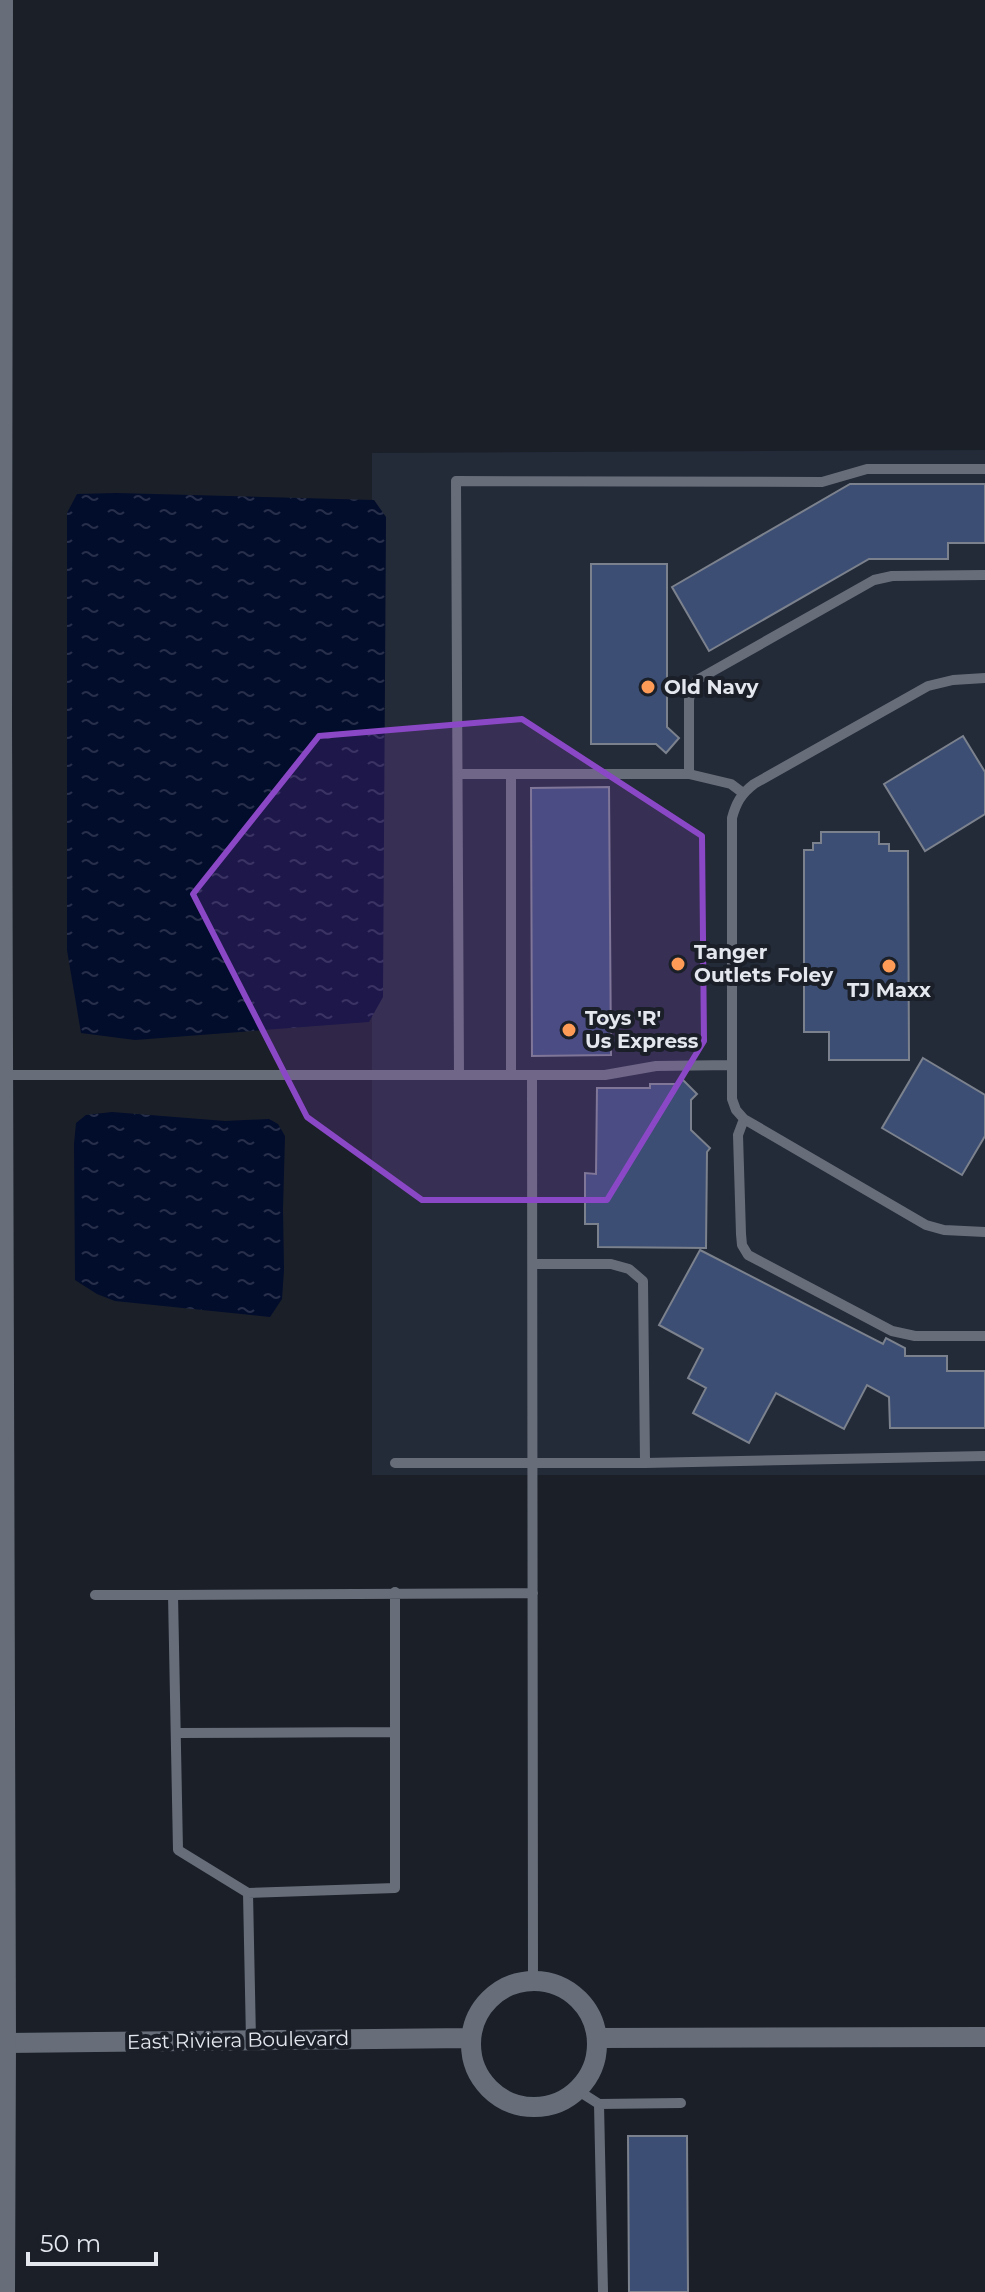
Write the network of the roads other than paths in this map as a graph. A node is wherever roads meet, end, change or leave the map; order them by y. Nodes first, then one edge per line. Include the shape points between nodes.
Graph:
1 (3, 0) edge
2 (1, 302) edge
3 (1, 426) edge
4 (985, 469) edge
5 (985, 575) edge
6 (985, 678) edge
7 (1, 719) edge
8 (458, 774) junction
9 (511, 774) junction
10 (689, 774) junction
11 (743, 793) junction
12 (732, 1065) junction
13 (3, 1075) junction
14 (459, 1075) junction
15 (511, 1075) junction
16 (532, 1076) junction
17 (744, 1119) junction
18 (2, 1211) edge
19 (985, 1232) edge
20 (533, 1264) junction
21 (985, 1336) edge
22 (2, 1340) edge
23 (985, 1456) edge
24 (395, 1463) dead end
25 (645, 1463) junction
26 (533, 1464) junction
27 (395, 1592) junction
28 (533, 1593) junction
29 (95, 1595) dead end
30 (173, 1595) junction
31 (394, 1732) junction
32 (176, 1733) junction
33 (248, 1893) junction
34 (533, 1980) junction
35 (985, 2037) edge
36 (470, 2038) junction
37 (598, 2038) junction
38 (251, 2040) junction
39 (6, 2043) junction
40 (577, 2090) junction
41 (681, 2103) dead end
42 (599, 2104) junction
43 (5, 2292) edge
44 (603, 2292) edge

1 - 2 street
2 - 3 street
3 - 7 street
4 - 8 lane via 867,469 822,482 456,481
5 - 10 lane via 874,580 697,680 689,700
6 - 11 lane via 928,686
7 - 13 street
8 - 9 lane
8 - 14 lane
9 - 10 lane
9 - 15 lane
10 - 11 lane via 731,784
11 - 12 lane via 732,818
12 - 16 lane
12 - 17 lane via 732,1099
13 - 14 lane
13 - 18 street
14 - 15 lane
15 - 16 lane
16 - 20 lane
17 - 19 lane via 926,1225
17 - 21 lane via 738,1135 741,1234 748,1255 892,1331
18 - 22 street
20 - 25 lane via 611,1264 629,1269 643,1281
20 - 26 lane
22 - 39 street
23 - 25 lane
24 - 26 lane
25 - 26 lane
26 - 28 lane
27 - 28 lane
27 - 30 lane
27 - 31 lane
28 - 34 lane
29 - 30 lane
30 - 32 lane
31 - 32 lane
31 - 33 lane via 395,1888
32 - 33 lane via 178,1850
33 - 38 lane
34 - 36 street via 505,1987 487,2000
34 - 37 street via 555,1983 574,1994 589,2011
35 - 37 street
36 - 38 street, East Riviera Boulevard
36 - 40 street via 479,2077 510,2103 548,2106
37 - 40 street via 596,2063
38 - 39 street, East Riviera Boulevard
39 - 43 street
40 - 42 lane
41 - 42 lane
42 - 44 lane

